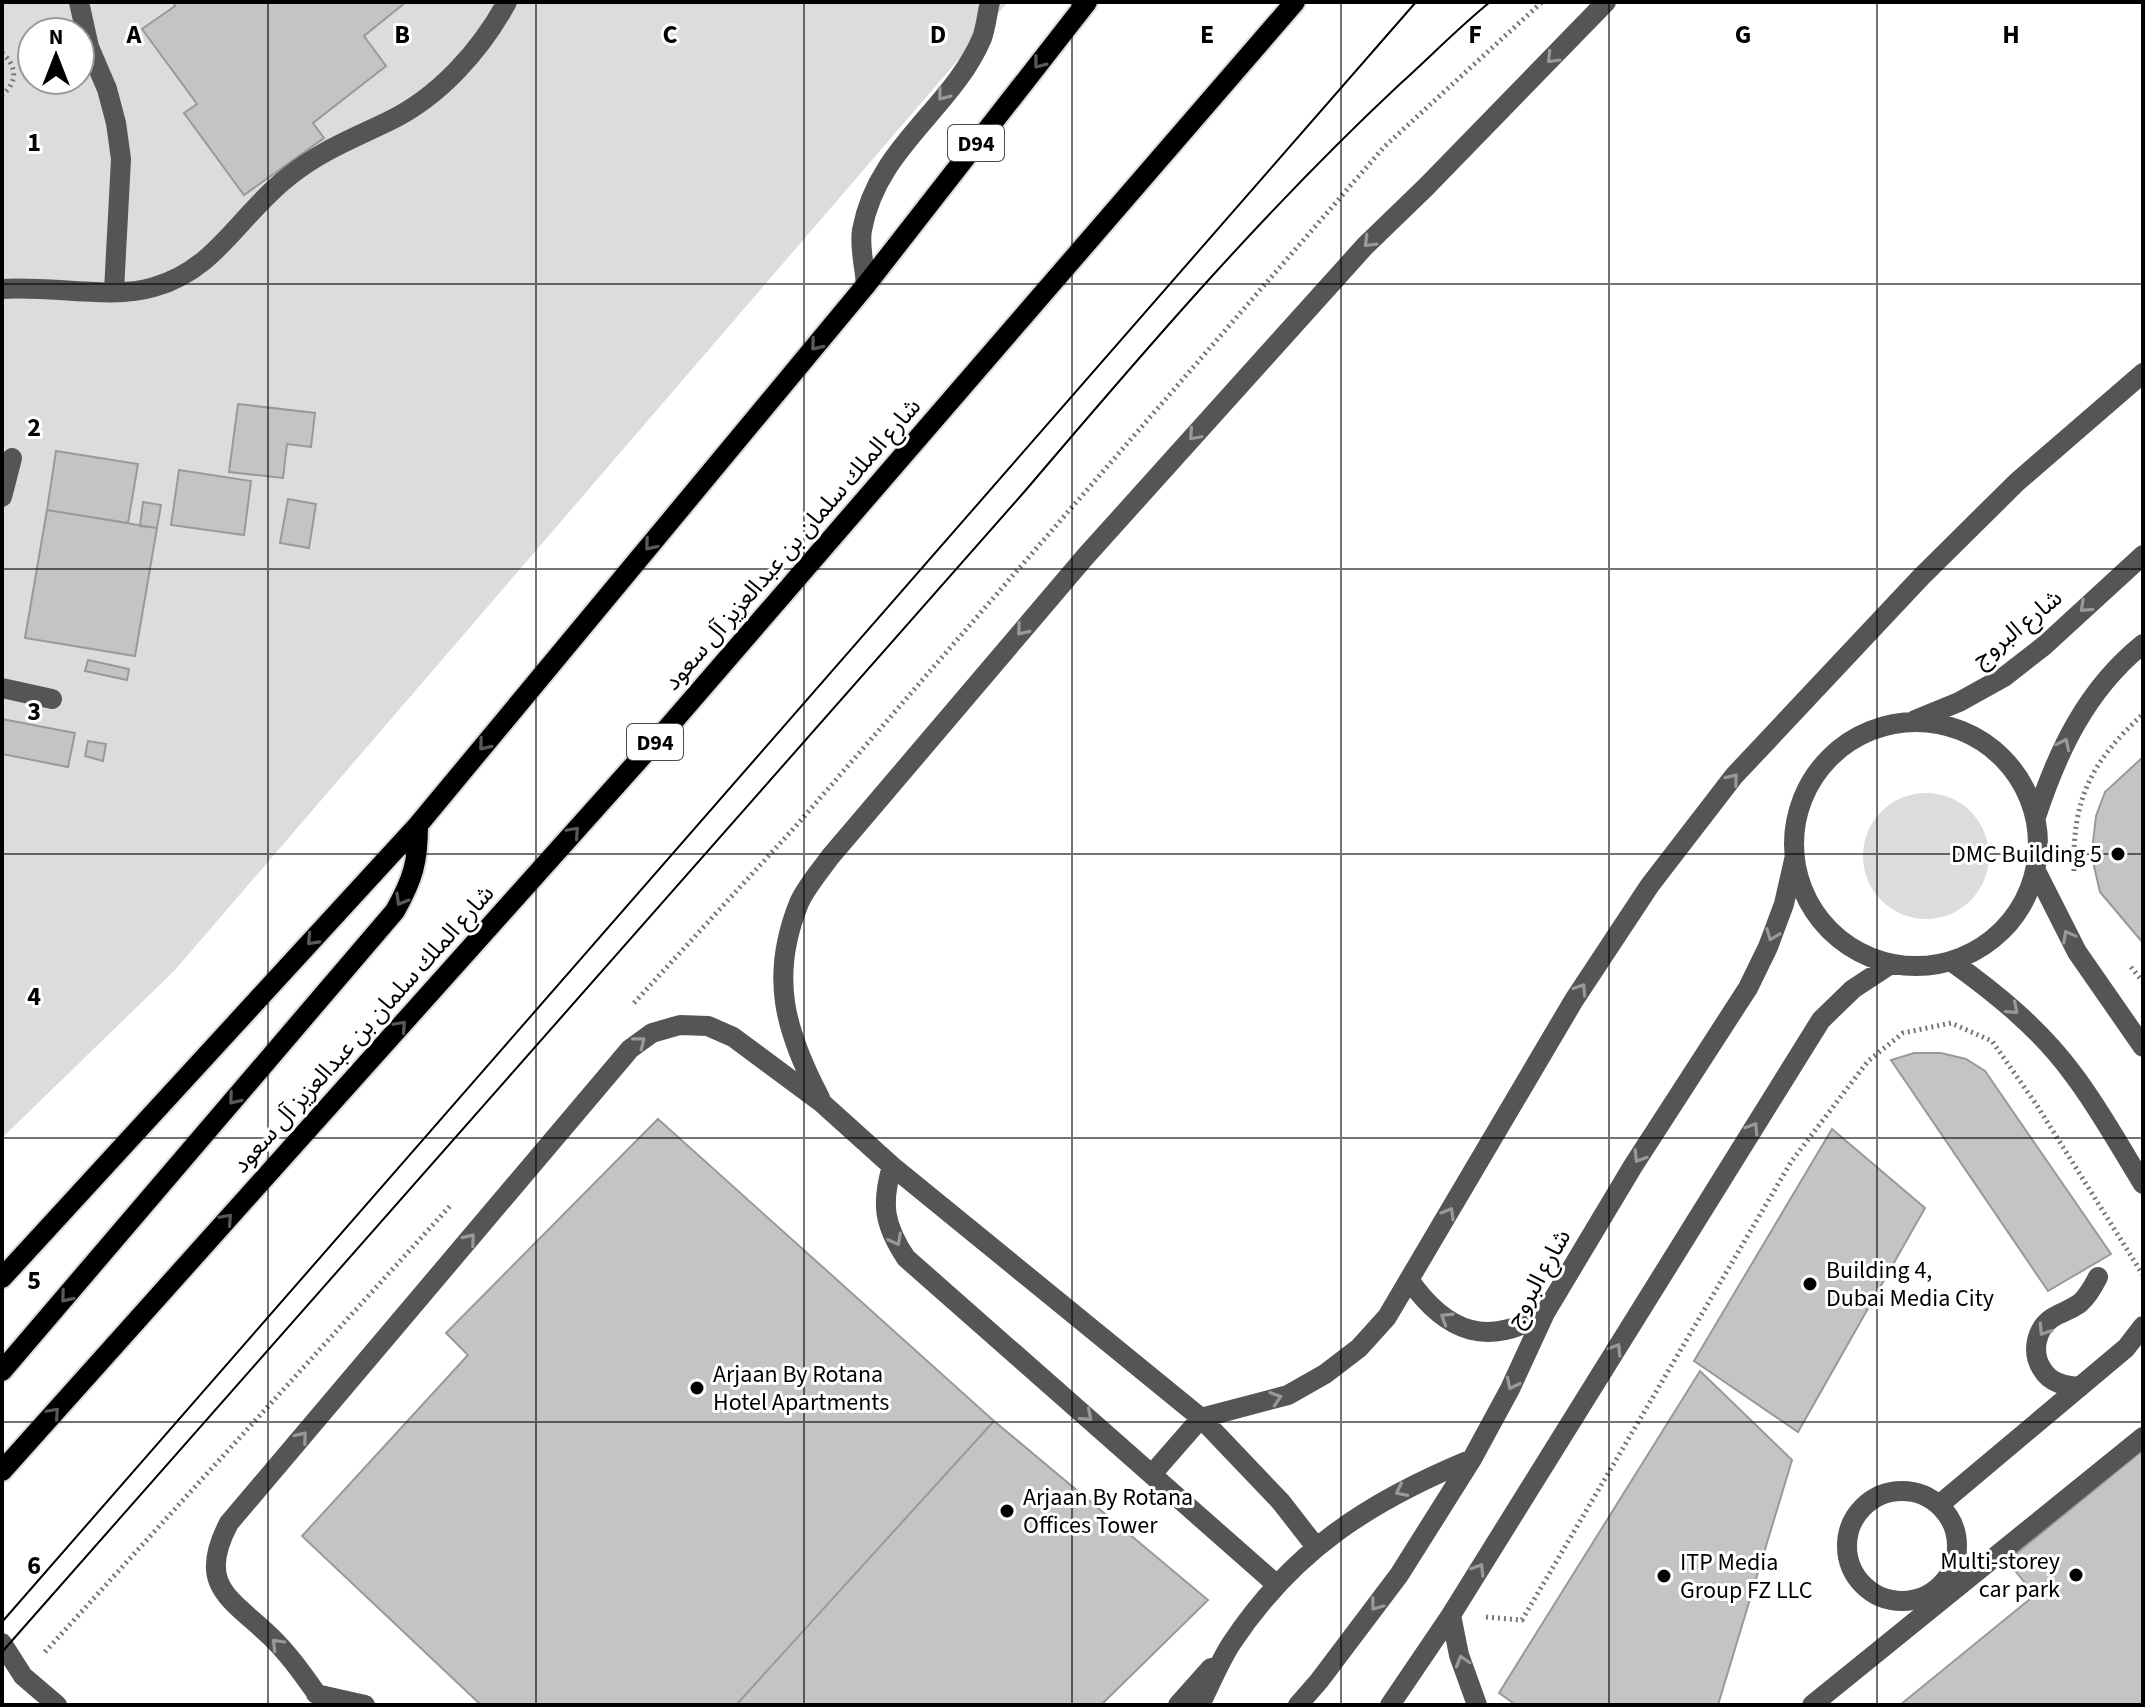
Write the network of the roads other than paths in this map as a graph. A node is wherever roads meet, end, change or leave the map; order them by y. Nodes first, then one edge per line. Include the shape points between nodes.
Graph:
1 (79, 2) edge
2 (507, 2) edge
3 (990, 2) edge
4 (1087, 2) edge
5 (1295, 2) edge
6 (1606, 2) edge
7 (866, 285) junction
8 (2, 289) edge
9 (114, 291) junction
10 (2143, 373) edge
11 (12, 458) dead end
12 (2, 497) edge
13 (2143, 555) edge
14 (2143, 644) edge
15 (2, 688) edge
16 (52, 699) dead end
17 (1911, 722) junction
18 (2036, 817) junction
19 (418, 825) junction
20 (1794, 860) junction
21 (2036, 871) junction
22 (1951, 961) junction
23 (1891, 964) junction
24 (2143, 1047) edge
25 (822, 1103) junction
26 (892, 1166) junction
27 (2143, 1184) edge
28 (2098, 1277) dead end
29 (2, 1278) edge
30 (1410, 1281) junction
31 (1545, 1313) junction
32 (2143, 1326) edge
33 (2135, 1344) edge
34 (2, 1371) edge
35 (2080, 1387) junction
36 (1201, 1418) junction
37 (2143, 1437) edge
38 (1472, 1459) junction
39 (2, 1471) edge
40 (1153, 1473) junction
41 (1939, 1505) junction
42 (1316, 1547) junction
43 (1952, 1582) junction
44 (1277, 1585) junction
45 (1934, 1598) junction
46 (1451, 1615) junction
47 (2, 1643) edge
48 (1229, 1647) junction
49 (320, 1700) edge
50 (57, 1705) edge
51 (365, 1705) edge
52 (1178, 1705) edge
53 (1200, 1705) edge
54 (1298, 1705) edge
55 (1390, 1705) edge
56 (1477, 1705) edge
57 (1812, 1705) edge

1 - 9 street via 89,47 107,89 121,159
2 - 9 street via 465,63 430,94 391,120 306,162 269,191 214,254 185,276 151,288
3 -> 7 street via 982,37 965,67 872,193 862,233
4 -> 7 main road, D94
39 -> 5 main road, شارع الملك سلمان بن عبدالعزيز آل سعود / D94 via 671,724
6 -> 25 street via 1354,257 1085,557 830,857 800,901 784,952 783,1005 798,1056
7 -> 19 main road, D94
8 - 9 street
30 -> 10 street via 1574,1000 1650,885 1734,776 2017,482
11 - 12 street
13 -> 17 street, شارع البروج via 2004,677
18 -> 14 street via 2069,733 2094,694
15 - 16 street
17 - 18 street via 1945,725 1976,738 2003,759 2023,785
17 - 20 street via 1871,730 1836,751 1810,782 1795,820
18 - 21 street
19 -> 29 main road, D94
19 -> 34 main road via 412,881 395,911
20 - 23 street via 1816,916 1837,938
20 -> 31 street, شارع البروج via 1784,904 1748,988
21 - 22 street via 2019,911 1989,942
24 -> 21 street via 2077,952
22 - 23 street
22 -> 27 street via 2046,1041 2074,1074
46 -> 23 street via 1821,1020 1853,989
25 - 26 street
49 -> 25 street via 279,1645 225,1594 216,1570 217,1545 229,1523 630,1049 652,1033 680,1025 708,1026 733,1037
26 - 36 street
26 -> 40 street via 885,1214 906,1258
28 -> 35 street via 2083,1300 2048,1320 2036,1344 2042,1371 2065,1386
31 -> 30 street via 1522,1327 1470,1330 1446,1320
36 -> 30 street via 1288,1395 1325,1374 1359,1348
31 -> 38 street, شارع البروج
32 - 33 street
33 - 35 street
35 - 41 street
36 - 40 street
36 - 42 street
37 - 43 street
38 -> 42 street via 1382,1500
38 -> 54 street, شارع البروج via 1399,1575
40 - 44 street
41 - 43 street via 1957,1540
41 - 45 street via 1908,1491 1891,1492 1861,1509 1847,1540 1848,1557 1865,1587 1896,1600
42 - 44 street
43 - 45 street
44 - 48 street
45 - 57 street
46 - 55 street
56 -> 46 street
47 - 50 street via 23,1676
48 - 52 street
48 - 53 street
49 - 51 street

